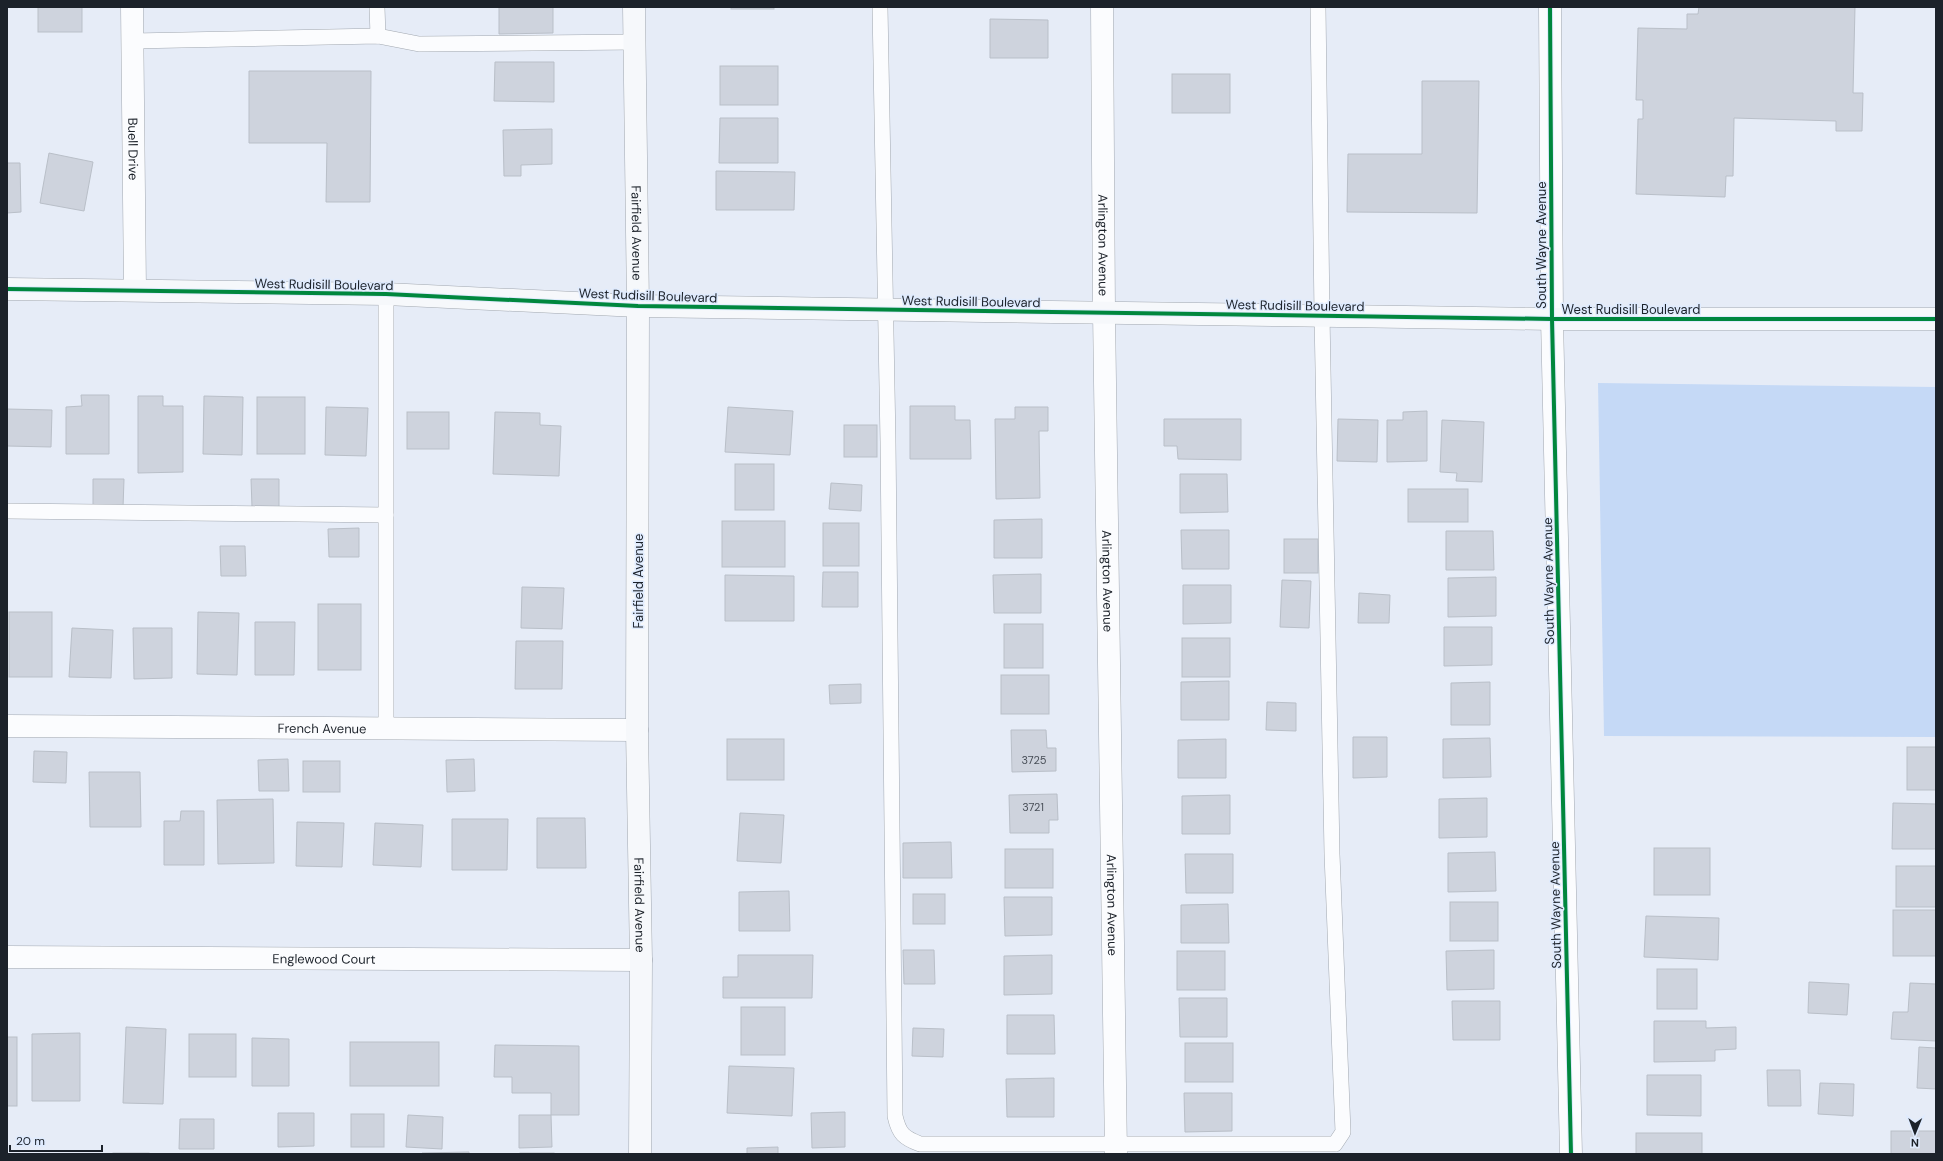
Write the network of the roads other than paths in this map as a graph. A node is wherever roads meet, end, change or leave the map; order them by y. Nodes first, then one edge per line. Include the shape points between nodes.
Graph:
1 (132, 7) edge
2 (378, 7) edge
3 (634, 7) edge
4 (880, 7) edge
5 (1102, 7) edge
6 (1318, 7) edge
7 (1550, 7) edge
8 (378, 36) junction
9 (133, 41) junction
10 (635, 42) junction
11 (7, 289) edge
12 (135, 290) junction
13 (386, 294) junction
14 (638, 306) junction
15 (885, 310) junction
16 (1104, 312) junction
17 (1322, 315) junction
18 (1552, 319) junction
19 (1936, 319) edge
20 (7, 511) edge
21 (386, 515) junction
22 (7, 726) edge
23 (386, 729) junction
24 (637, 730) junction
25 (7, 957) edge
26 (641, 960) junction
27 (1116, 1149) edge
28 (640, 1154) edge
29 (1571, 1154) edge

1 - 9 street, Buell Drive
2 - 8 lane
3 - 10 street, Fairfield Avenue
4 - 15 lane
5 - 16 street, Arlington Avenue
6 - 17 lane
7 - 18 street, South Wayne Avenue
8 - 9 lane
8 - 10 lane via 418,44
9 - 12 street, Buell Drive
10 - 14 street, Fairfield Avenue
11 - 12 street, West Rudisill Boulevard
12 - 13 street, West Rudisill Boulevard
13 - 14 street, West Rudisill Boulevard
13 - 21 lane
14 - 15 street, West Rudisill Boulevard
14 - 24 street, Fairfield Avenue
15 - 16 street, West Rudisill Boulevard
15 - 27 lane via 897,1126 907,1139 920,1144
16 - 17 street, West Rudisill Boulevard
16 - 27 street, Arlington Avenue
17 - 18 street, West Rudisill Boulevard
17 - 27 lane via 1332,854 1343,1132 1335,1144
18 - 19 street, West Rudisill Boulevard
18 - 29 street, South Wayne Avenue
20 - 21 lane
21 - 23 lane
22 - 23 street, French Avenue
23 - 24 street, French Avenue
24 - 26 street, Fairfield Avenue
25 - 26 street, Englewood Court
26 - 28 street, Fairfield Avenue

